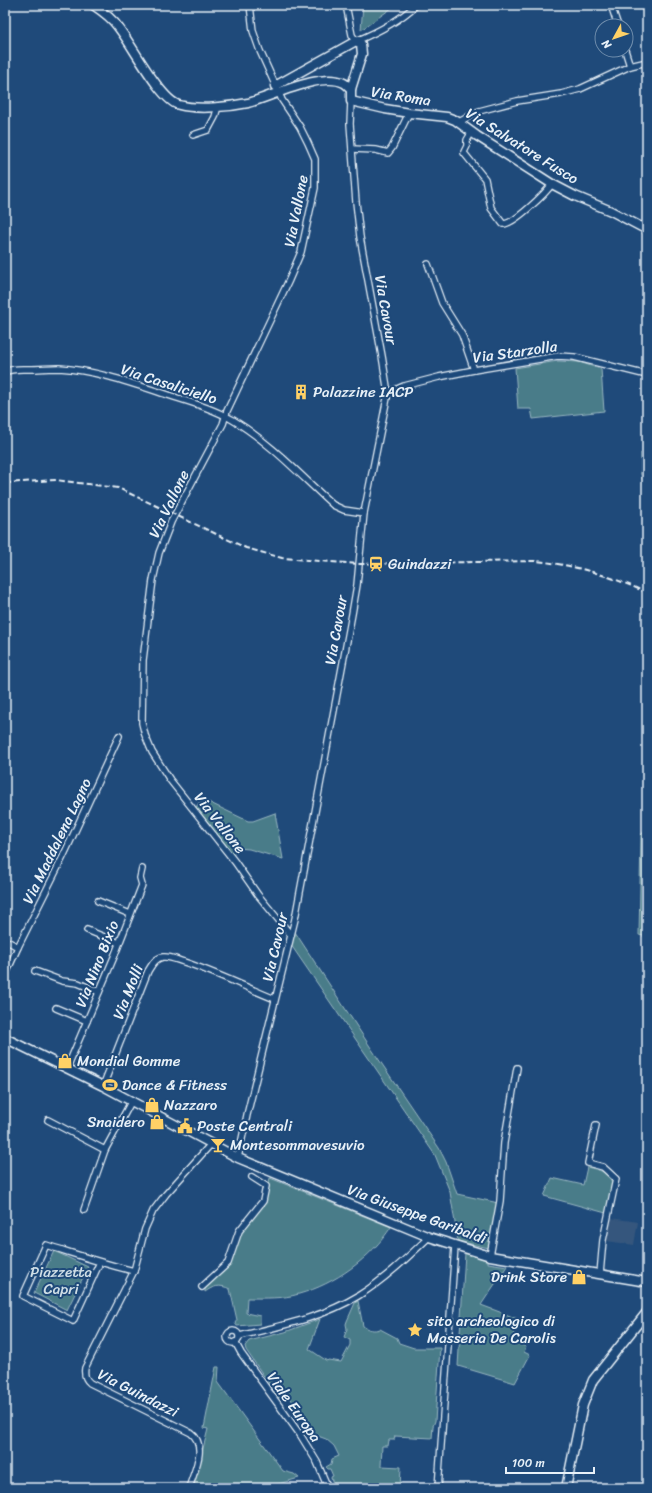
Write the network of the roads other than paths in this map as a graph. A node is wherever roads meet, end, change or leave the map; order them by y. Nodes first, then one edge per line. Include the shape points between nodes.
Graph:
1 (93, 5) edge
2 (250, 5) edge
3 (346, 5) edge
4 (416, 5) edge
5 (611, 5) edge
6 (615, 18) edge
7 (356, 41) junction
8 (628, 58) edge
9 (647, 62) edge
10 (630, 66) junction
11 (277, 89) junction
12 (351, 89) junction
13 (351, 101) junction
14 (218, 106) junction
15 (409, 113) junction
16 (447, 117) joint
17 (459, 122) junction
18 (472, 132) junction
19 (193, 135) dead end
20 (352, 149) junction
21 (552, 184) junction
22 (647, 230) edge
23 (428, 264) dead end
24 (474, 370) junction
25 (5, 372) edge
26 (647, 375) edge
27 (388, 393) junction
28 (225, 416) junction
29 (364, 513) junction
30 (120, 736) dead end
31 (142, 869) dead end
32 (98, 901) dead end
33 (130, 914) junction
34 (87, 930) dead end
35 (291, 935) junction
36 (5, 940) edge
37 (119, 943) junction
38 (18, 947) junction
39 (35, 971) dead end
40 (5, 976) edge
41 (99, 992) junction
42 (276, 998) junction
43 (56, 1008) dead end
44 (87, 1021) junction
45 (5, 1038) edge
46 (68, 1068) junction
47 (517, 1068) dead end
48 (103, 1086) junction
49 (131, 1102) junction
50 (48, 1120) dead end
51 (596, 1125) dead end
52 (211, 1144) junction
53 (105, 1150) junction
54 (238, 1158) junction
55 (252, 1177) dead end
56 (84, 1210) dead end
57 (429, 1237) junction
58 (455, 1246) junction
59 (490, 1256) junction
60 (100, 1262) junction
61 (134, 1271) junction
62 (600, 1274) junction
63 (647, 1282) edge
64 (202, 1287) dead end
65 (647, 1312) edge
66 (240, 1336) junction
67 (235, 1342) junction
68 (189, 1488) edge
69 (328, 1488) edge
70 (438, 1488) edge
71 (566, 1488) edge

1 - 14 street via 118,26 169,100 186,106
2 - 11 street, Via Vallone via 253,31
3 - 7 street via 352,35
4 - 7 street via 405,15
5 - 6 street
7 - 11 street
7 - 12 street via 361,44 362,54
8 - 10 street
9 - 10 street
10 - 17 street via 580,89 516,100 479,112
11 - 12 street via 328,80 344,83
11 - 14 street via 270,96 247,103
11 - 28 street, Via Vallone via 308,143 314,159 315,188 301,252
12 - 13 street
13 - 15 street, Via Roma
13 - 20 street, Via Cavour
14 - 19 street via 208,130
15 - 16 street, Via Roma
15 - 20 street via 388,153
16 - 17 street, Via Salvatore Fusco
17 - 18 street, Via Salvatore Fusco
18 - 21 street, Via Salvatore Fusco
18 - 21 street via 466,140 464,153 484,179 491,208 502,224 507,224 542,197
20 - 27 street, Via Cavour via 360,237
21 - 22 street, Via Salvatore Fusco
23 - 24 street via 442,302 462,335
24 - 26 street, Via Starzolla via 562,356
24 - 27 street, Via Starzolla via 417,382
25 - 28 street, Via Casaliciello via 61,368 84,372 135,384 207,407
27 - 29 street, Via Cavour
28 - 29 street, Via Casaliciello via 252,432 278,453 333,505 344,510
28 - 35 street, Via Vallone via 203,464 171,522 159,553 143,660 142,723 152,752 170,780
29 - 35 street, Via Cavour via 350,622
30 - 38 street, Via Maddalena Lagno
31 - 33 street, Via Nino Bixio via 142,885
32 - 33 street
33 - 37 street, Via Nino Bixio
34 - 37 street
35 - 42 street, Via Cavour
36 - 38 street
37 - 41 street, Via Nino Bixio
38 - 40 street, Via Maddalena Lagno
39 - 41 street via 62,982 78,983
41 - 44 street, Via Nino Bixio
42 - 48 street, Via Molli via 169,957 158,959 148,971
42 - 54 street, Via Cavour via 246,1115
43 - 44 street
44 - 46 street, Via Nino Bixio
45 - 46 street, Via Giuseppe Garibaldi
46 - 48 street, Via Giuseppe Garibaldi
47 - 59 street via 504,1143 500,1201
48 - 49 street, Via Giuseppe Garibaldi
49 - 52 street, Via Giuseppe Garibaldi
49 - 53 street
50 - 53 street
51 - 62 street via 588,1164 603,1167 616,1179 603,1240
52 - 54 street, Via Giuseppe Garibaldi
52 - 61 street, Via Guindazzi via 153,1211 145,1229
53 - 56 street
54 - 57 street, Via Giuseppe Garibaldi
55 - 64 street via 266,1186 263,1201 239,1231 228,1264
57 - 58 street, Via Giuseppe Garibaldi
57 - 66 street via 371,1287 345,1303 308,1318
58 - 59 street, Via Giuseppe Garibaldi
58 - 70 street
59 - 62 street, Via Giuseppe Garibaldi
60 - 60 street via 46,1245 23,1296 73,1321
60 - 61 street
61 - 68 street, Via Guindazzi via 85,1368 85,1377 90,1383 196,1436 200,1447
62 - 63 street, Via Giuseppe Garibaldi
65 - 71 street via 593,1380 583,1405
66 - 67 street
66 - 67 street via 235,1331 228,1334 229,1341
67 - 69 street, Viale Europa via 301,1436 317,1462

